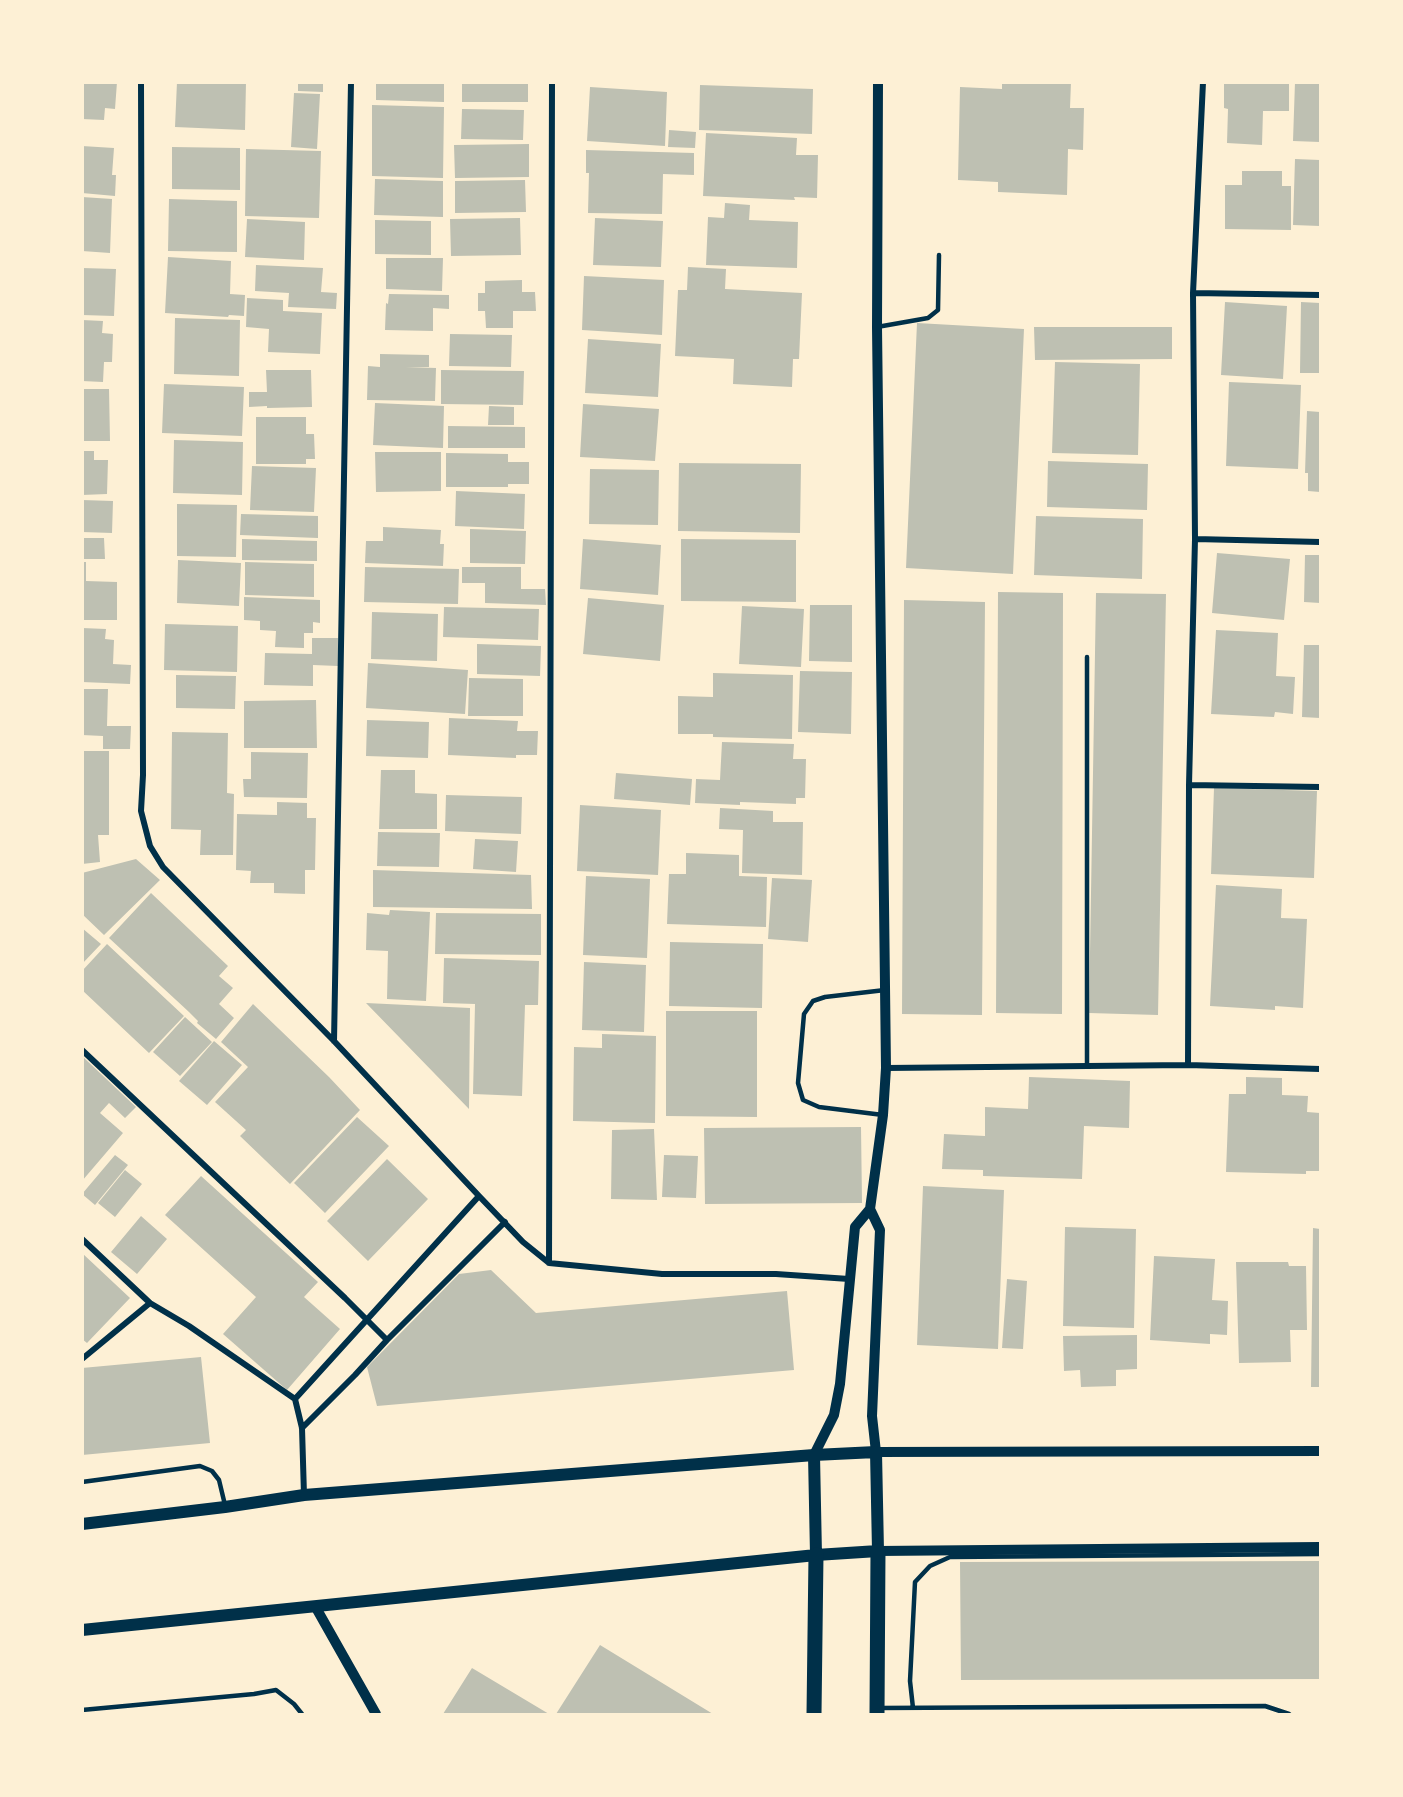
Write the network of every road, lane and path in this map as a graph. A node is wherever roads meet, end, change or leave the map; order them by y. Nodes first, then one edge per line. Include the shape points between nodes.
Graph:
1 (141, 82) edge
2 (351, 82) edge
3 (552, 82) edge
4 (878, 82) edge
5 (1203, 82) edge
6 (939, 255) dead end
7 (1193, 293) junction
8 (1320, 295) edge
9 (877, 327) junction
10 (1195, 539) junction
11 (1320, 542) edge
12 (1087, 657) dead end
13 (1189, 785) junction
14 (1320, 787) edge
15 (885, 990) junction
16 (334, 1041) junction
17 (82, 1050) edge
18 (1188, 1065) junction
19 (1087, 1066) junction
20 (886, 1068) junction
21 (1320, 1069) edge
22 (883, 1115) junction
23 (479, 1196) junction
24 (870, 1209) junction
25 (505, 1222) junction
26 (82, 1239) edge
27 (549, 1263) junction
28 (849, 1279) junction
29 (150, 1303) junction
30 (366, 1320) junction
31 (387, 1340) junction
32 (82, 1359) edge
33 (295, 1399) junction
34 (302, 1428) junction
35 (1320, 1451) edge
36 (876, 1452) junction
37 (814, 1455) junction
38 (82, 1482) edge
39 (304, 1495) junction
40 (225, 1507) junction
41 (82, 1524) edge
42 (1320, 1547) edge
43 (878, 1551) junction
44 (816, 1554) junction
45 (1320, 1554) edge
46 (315, 1606) junction
47 (82, 1630) edge
48 (83, 1708) edge
49 (912, 1708) junction
50 (877, 1711) edge
51 (84, 1714) edge
52 (302, 1714) edge
53 (376, 1714) edge
54 (814, 1714) edge
55 (1289, 1714) edge

1 - 16 street via 141,811 150,846 163,867
2 - 16 street
3 - 27 street
4 - 9 street
5 - 7 street
6 - 9 lane via 938,310 928,318
7 - 8 street
7 - 10 street
9 - 15 street
10 - 11 street
10 - 13 street
12 - 19 lane
13 - 14 street
13 - 18 street
15 - 20 street
15 - 22 lane via 813,1001 804,1014 798,1083 803,1100 819,1107
16 - 23 street
17 - 30 street
18 - 19 street
18 - 21 street
19 - 20 street
20 - 22 street
22 - 24 street
23 - 25 street
23 - 30 street
24 - 28 street via 855,1227
24 - 36 street via 880,1230 872,1416
25 - 27 street
25 - 31 street
26 - 29 street
27 - 28 street via 662,1274 777,1274
28 - 37 street via 840,1384 834,1414
29 - 32 street
29 - 33 street
30 - 31 street
30 - 33 street
31 - 34 street
33 - 34 street
34 - 39 street
35 - 36 street
36 - 37 main road
36 - 43 main road
37 - 39 main road
37 - 44 main road
38 - 40 lane via 200,1466 219,1480
39 - 40 main road
40 - 41 main road
42 - 43 street
43 - 44 main road
43 - 50 main road
44 - 46 main road
44 - 54 main road
45 - 49 lane via 950,1557 930,1566 915,1582
46 - 47 main road
46 - 53 street
48 - 51 lane
48 - 52 lane via 276,1690
49 - 50 lane
49 - 55 lane via 1265,1706

